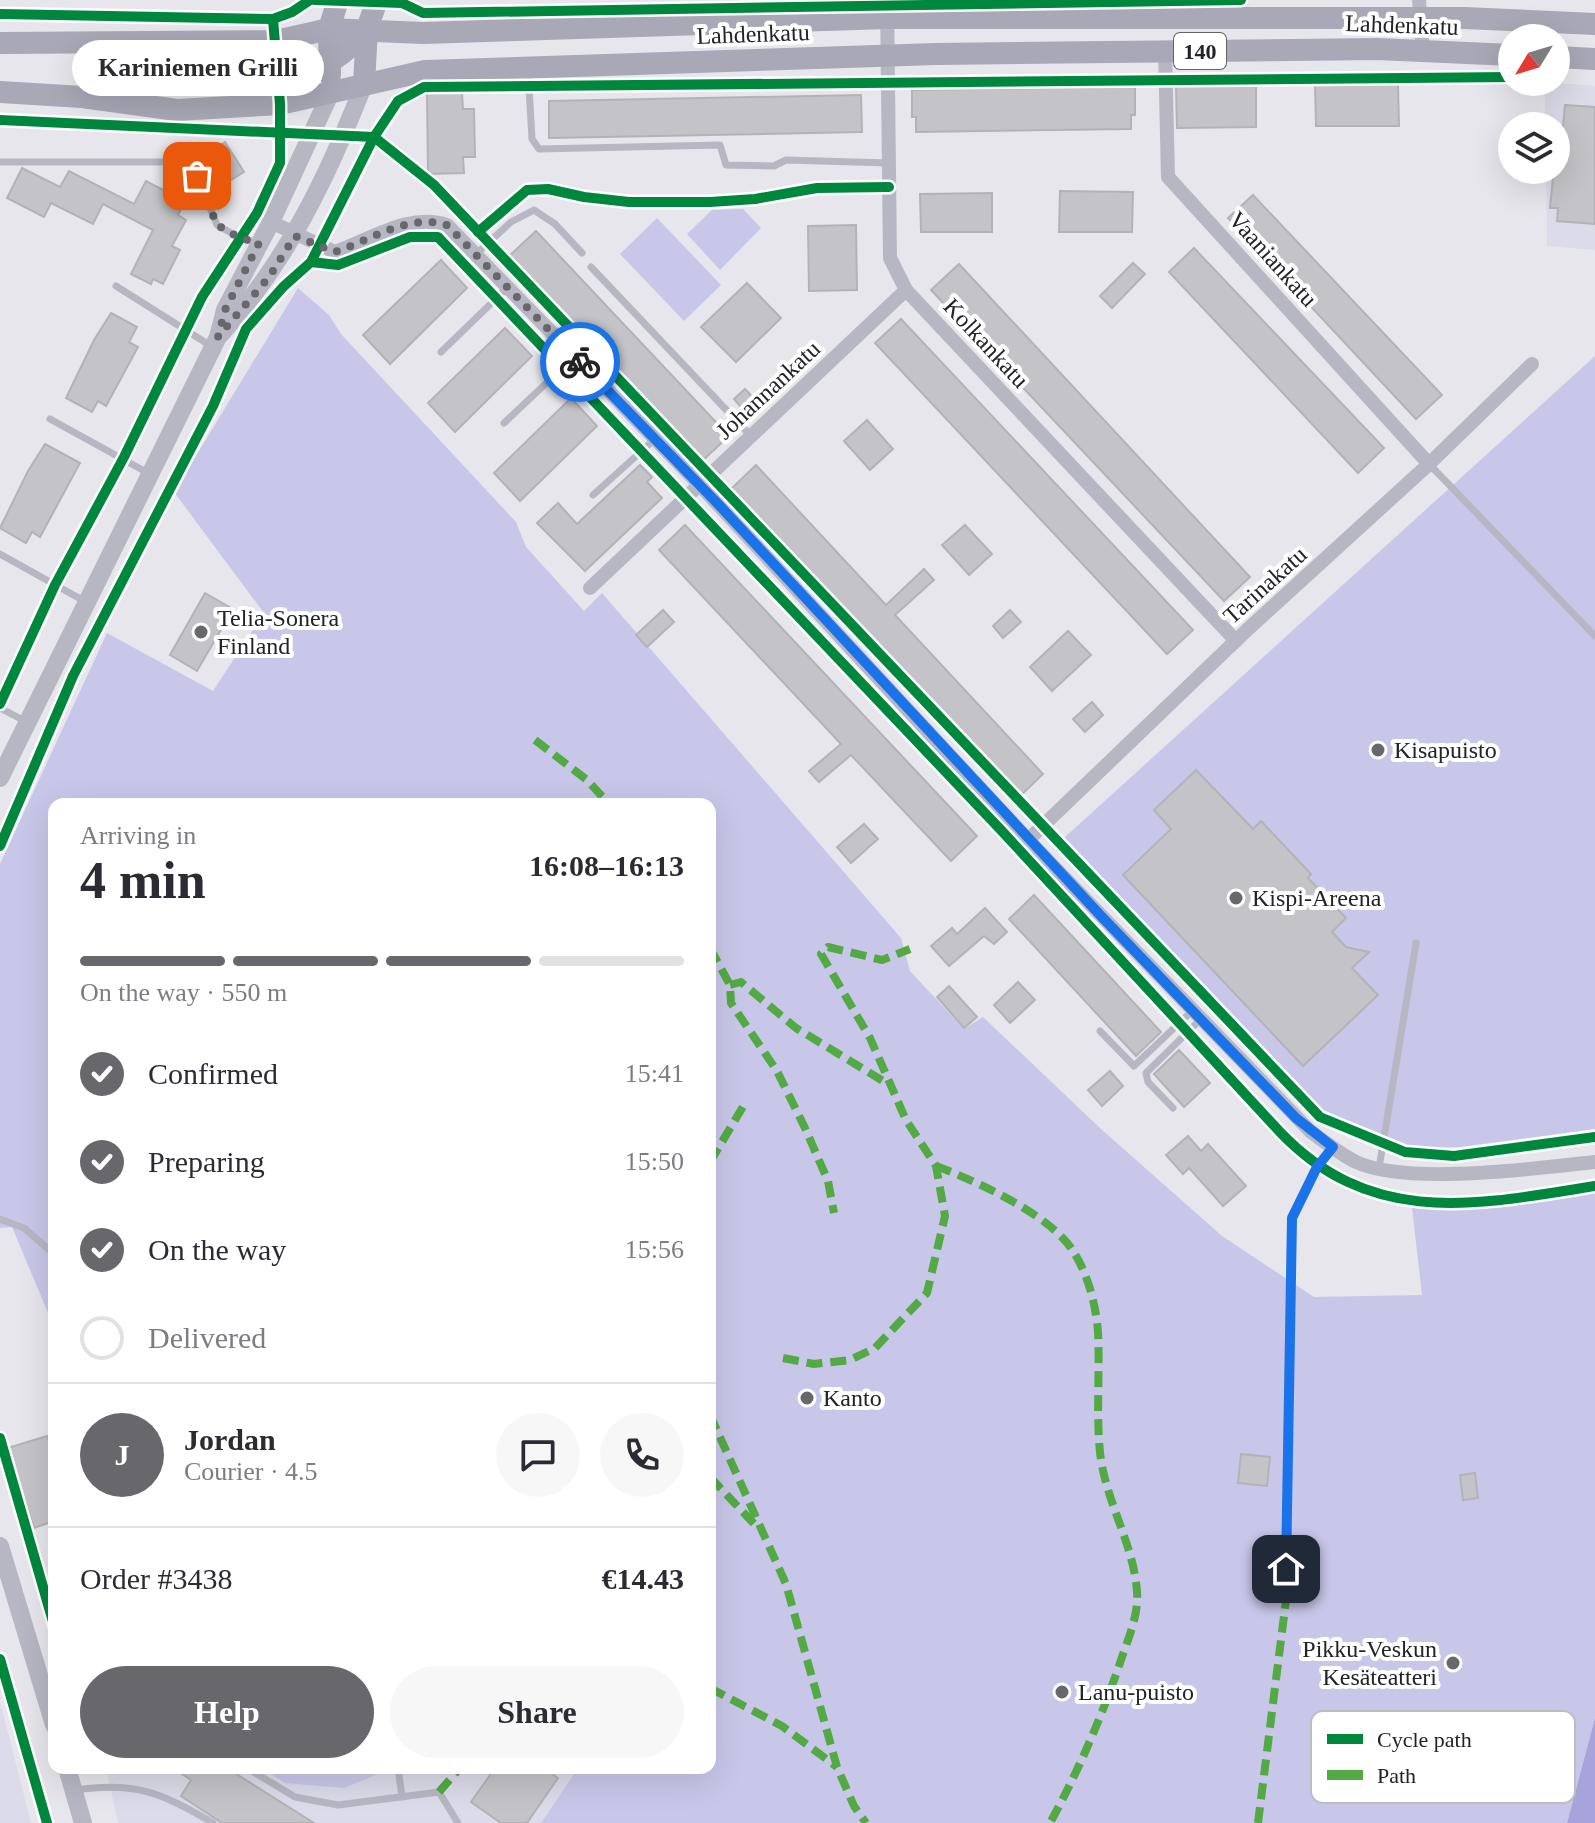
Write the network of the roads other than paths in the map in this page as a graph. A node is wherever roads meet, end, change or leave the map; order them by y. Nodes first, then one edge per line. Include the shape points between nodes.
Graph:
1 (338, 0) edge
2 (377, 0) edge
3 (887, 9) edge
4 (1420, 9) edge
5 (1595, 24) edge
6 (329, 29) junction
7 (367, 29) junction
8 (0, 43) edge
9 (1165, 51) junction
10 (1423, 51) junction
11 (1498, 54) edge
12 (888, 55) junction
13 (1570, 58) edge
14 (1595, 59) edge
15 (329, 64) junction
16 (528, 68) junction
17 (364, 84) junction
18 (0, 92) edge
19 (331, 92) junction
20 (82, 97) junction
21 (0, 162) edge
22 (889, 163) junction
23 (271, 222) junction
24 (295, 236) junction
25 (259, 243) junction
26 (582, 253) dead end
27 (476, 254) junction
28 (591, 267) dead end
29 (116, 286) dead end
30 (508, 287) junction
31 (906, 290) junction
32 (216, 342) junction
33 (441, 352) dead end
34 (575, 356) junction
35 (1532, 364) dead end
36 (50, 419) dead end
37 (504, 423) dead end
38 (751, 436) junction
39 (655, 439) junction
40 (1429, 464) junction
41 (150, 474) junction
42 (700, 485) junction
43 (593, 495) dead end
44 (0, 554) edge
45 (590, 588) dead end
46 (86, 602) junction
47 (1595, 636) edge
48 (1236, 641) junction
49 (0, 708) edge
50 (27, 721) junction
51 (0, 778) edge
52 (1028, 840) junction
53 (1416, 943) dead end
54 (1196, 1015) junction
55 (1100, 1031) dead end
56 (1173, 1108) dead end
57 (1333, 1147) junction
58 (1595, 1162) edge
59 (1379, 1168) junction
60 (0, 1219) edge
61 (48, 1249) edge
62 (0, 1546) edge
63 (1286, 1600) dead end
64 (48, 1705) edge
65 (69, 1774) edge
66 (257, 1774) edge
67 (399, 1774) edge
68 (74, 1790) junction
69 (402, 1797) junction
70 (83, 1823) edge
71 (213, 1823) edge
72 (458, 1823) edge

1 - 6 main road
2 - 7 main road
3 - 4 main road, Lahdenkatu / 140
3 - 7 main road, Lahdenkatu / 140 via 423,33
3 - 12 street, Kolkankatu
4 - 5 main road, Lahdenkatu / 140
4 - 10 street
6 - 7 main road, Lahdenkatu / 140
6 - 8 main road, Lahdenkatu / 140 via 276,41
6 - 15 main road
7 - 15 main road
7 - 17 main road
9 - 10 main road, Lahdenkatu / 140
9 - 12 main road, Lahdenkatu / 140
9 - 40 street, Vaaniankatu via 1168,177
10 - 11 main road, Lahdenkatu / 140
12 - 16 main road, Lahdenkatu / 140
12 - 22 street, Kolkankatu
13 - 14 main road
15 - 19 main road
15 - 20 main road
16 - 17 main road, Lahdenkatu / 140 via 425,71
16 - 22 lane via 532,139 539,149 720,145 726,165 774,166 786,160
17 - 19 main road, Lahdenkatu / 140
17 - 24 street
18 - 20 main road, Lahdenkatu / 140
19 - 20 main road, Lahdenkatu / 140 via 280,104 177,110
19 - 23 street
21 - 25 lane via 179,162 197,176 217,225
22 - 31 street, Kolkankatu via 890,258
23 - 24 street
23 - 25 street
24 - 27 street via 335,252 413,221 434,221 447,225
24 - 32 street
25 - 32 street via 225,310
26 - 27 lane via 534,210 511,222
27 - 30 street
28 - 38 lane
29 - 32 lane
30 - 33 lane
30 - 34 street
31 - 38 street, Johannankatu
31 - 48 street, Kolkankatu
32 - 41 street
34 - 37 lane
34 - 39 street
35 - 40 street, Tarinakatu
36 - 41 lane
38 - 42 street, Johannankatu
39 - 42 street
39 - 43 lane
40 - 47 lane
40 - 48 street, Tarinakatu
41 - 46 street
42 - 45 street, Johannankatu
42 - 52 street
44 - 46 lane
46 - 50 street
48 - 52 street, Tarinakatu
49 - 50 lane
50 - 51 street
52 - 54 street
53 - 59 lane
54 - 55 lane via 1134,1066
54 - 56 lane via 1146,1073
54 - 57 street via 1296,1118
57 - 59 street via 1358,1163
57 - 63 lane via 1292,1218
58 - 59 street via 1462,1174
60 - 61 lane via 24,1228
62 - 64 street
65 - 68 street
66 - 69 lane via 295,1797 324,1803
67 - 69 lane
68 - 70 street
68 - 71 lane via 140,1787
69 - 72 lane via 439,1792

